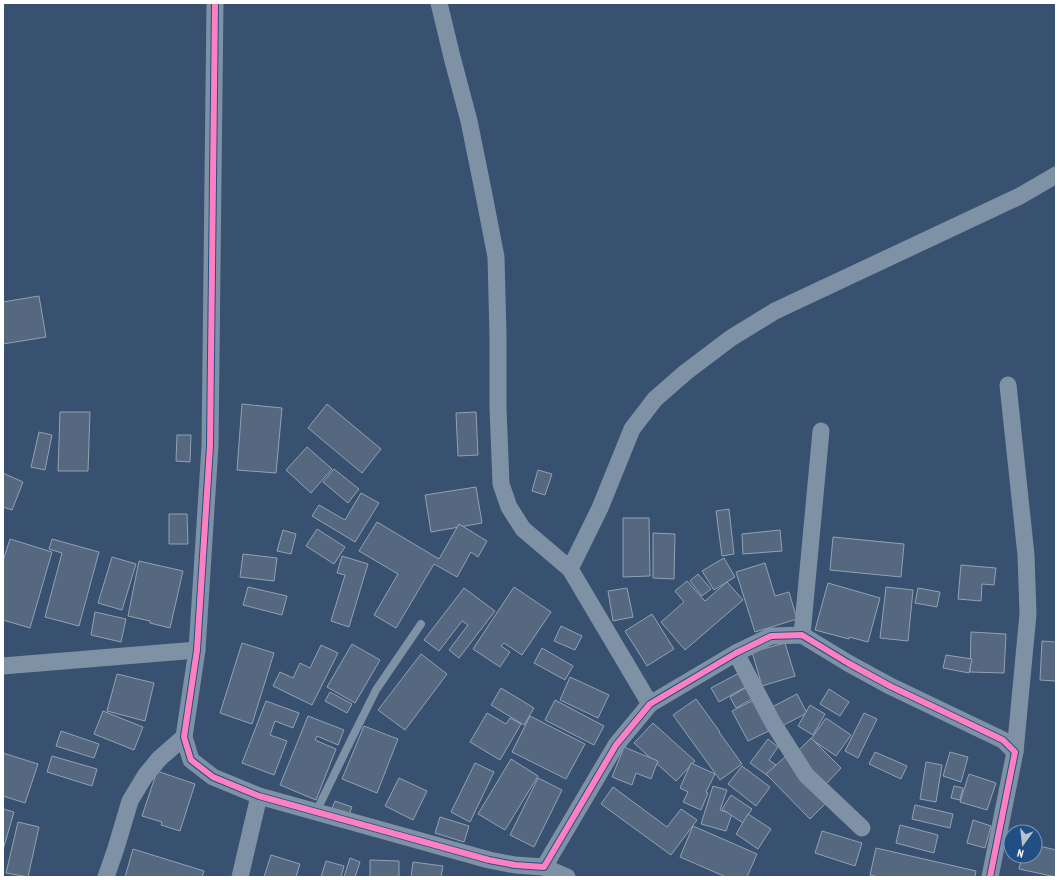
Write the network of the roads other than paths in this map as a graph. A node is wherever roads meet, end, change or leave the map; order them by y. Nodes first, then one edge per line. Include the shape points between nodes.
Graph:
1 (215, 3) edge
2 (439, 3) edge
3 (1056, 175) edge
4 (1008, 385) dead end
5 (821, 431) dead end
6 (570, 569) junction
7 (421, 624) dead end
8 (802, 635) junction
9 (197, 650) junction
10 (736, 653) junction
11 (3, 666) edge
12 (650, 704) junction
13 (184, 737) junction
14 (1015, 752) junction
15 (259, 796) junction
16 (316, 812) junction
17 (862, 828) dead end
18 (544, 867) junction
19 (106, 877) edge
20 (240, 877) edge
21 (568, 877) edge
22 (990, 877) edge

1 - 9 street via 210,446
2 - 6 street via 469,121 496,257 501,484 508,507 524,530
3 - 6 street via 1020,196 775,311 731,338 686,372 655,399 632,429 600,508
4 - 14 street via 1026,555 1028,614
5 - 8 street
6 - 12 street
7 - 16 lane via 376,690
8 - 10 street via 772,636
8 - 14 street via 890,686 1003,740
9 - 11 street
9 - 13 street
10 - 12 street
10 - 17 street via 773,723 806,775
12 - 18 street via 616,745
13 - 15 street via 191,760 212,777
13 - 19 street via 159,759 130,801
14 - 22 street
15 - 16 street
15 - 20 street
16 - 18 street via 489,860
18 - 21 street

